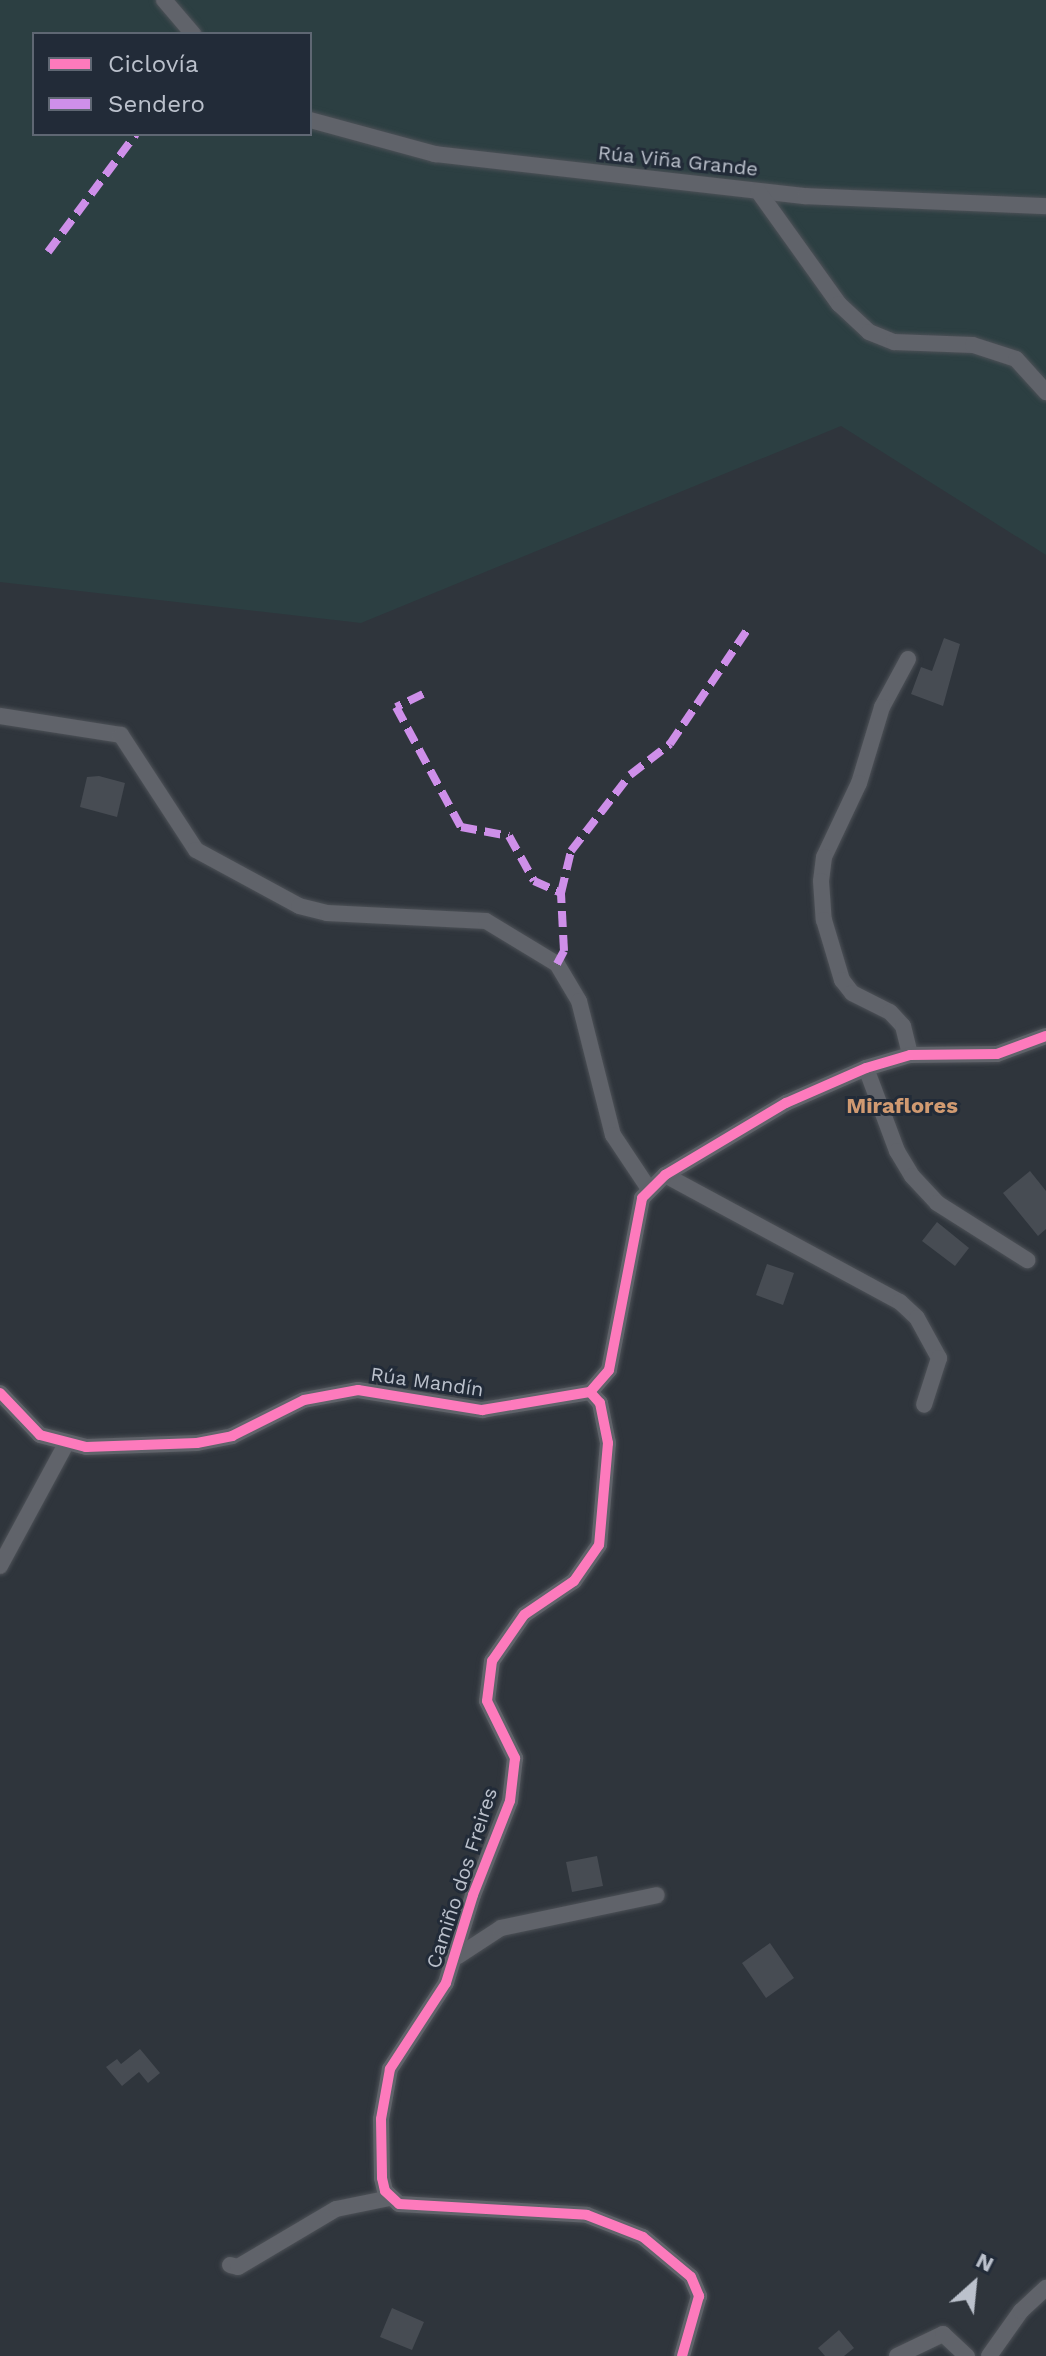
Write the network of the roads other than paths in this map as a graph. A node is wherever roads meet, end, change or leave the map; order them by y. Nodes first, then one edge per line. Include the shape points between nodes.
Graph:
1 (164, 0) edge
2 (191, 32) edge
3 (312, 121) edge
4 (758, 191) junction
5 (1046, 206) edge
6 (1046, 392) edge
7 (908, 659) dead end
8 (0, 716) edge
9 (1046, 1036) edge
10 (910, 1055) junction
11 (866, 1068) junction
12 (665, 1175) junction
13 (649, 1189) junction
14 (1027, 1260) dead end
15 (590, 1392) junction
16 (0, 1393) edge
17 (924, 1405) dead end
18 (65, 1446) junction
19 (0, 1566) edge
20 (657, 1895) dead end
21 (458, 1956) junction
22 (390, 2198) junction
23 (230, 2265) dead end
24 (1046, 2288) edge
25 (682, 2356) edge
26 (897, 2356) edge
27 (967, 2356) edge
28 (989, 2356) edge

1 - 2 street
3 - 4 street, Rúa Viña Grande via 435,154
4 - 5 street, Rúa Viña Grande
4 - 6 street via 839,304 869,332 894,342 973,345 1016,359
7 - 10 street via 882,707 859,783 824,857 821,881 824,920 842,980 852,993 897,1019
8 - 13 street via 121,735 196,850 299,906 327,913 486,921 557,964 579,1001 613,1135
9 - 10 street via 997,1054
10 - 11 street
11 - 12 street via 786,1103
11 - 14 street via 897,1151 912,1176 937,1203
12 - 13 street
12 - 17 street via 900,1302 917,1318 939,1358
13 - 15 street via 639,1211 609,1370
15 - 18 street, Rúa Mandín via 482,1410 358,1390 304,1400 232,1436 197,1443
15 - 21 street, Camiño dos Freires via 600,1403 608,1443 599,1545 574,1581 524,1615 492,1661 487,1701 511,1744 515,1769 504,1822 473,1895
16 - 18 street via 40,1435
18 - 19 street
20 - 21 street via 501,1928
21 - 22 street, Camiño dos Freires via 386,2081 382,2178
22 - 23 street via 336,2209 238,2267
22 - 25 street via 414,2206 587,2215 643,2237 691,2277 699,2296 696,2322
24 - 28 street via 1021,2311
26 - 27 street via 929,2336 943,2334

